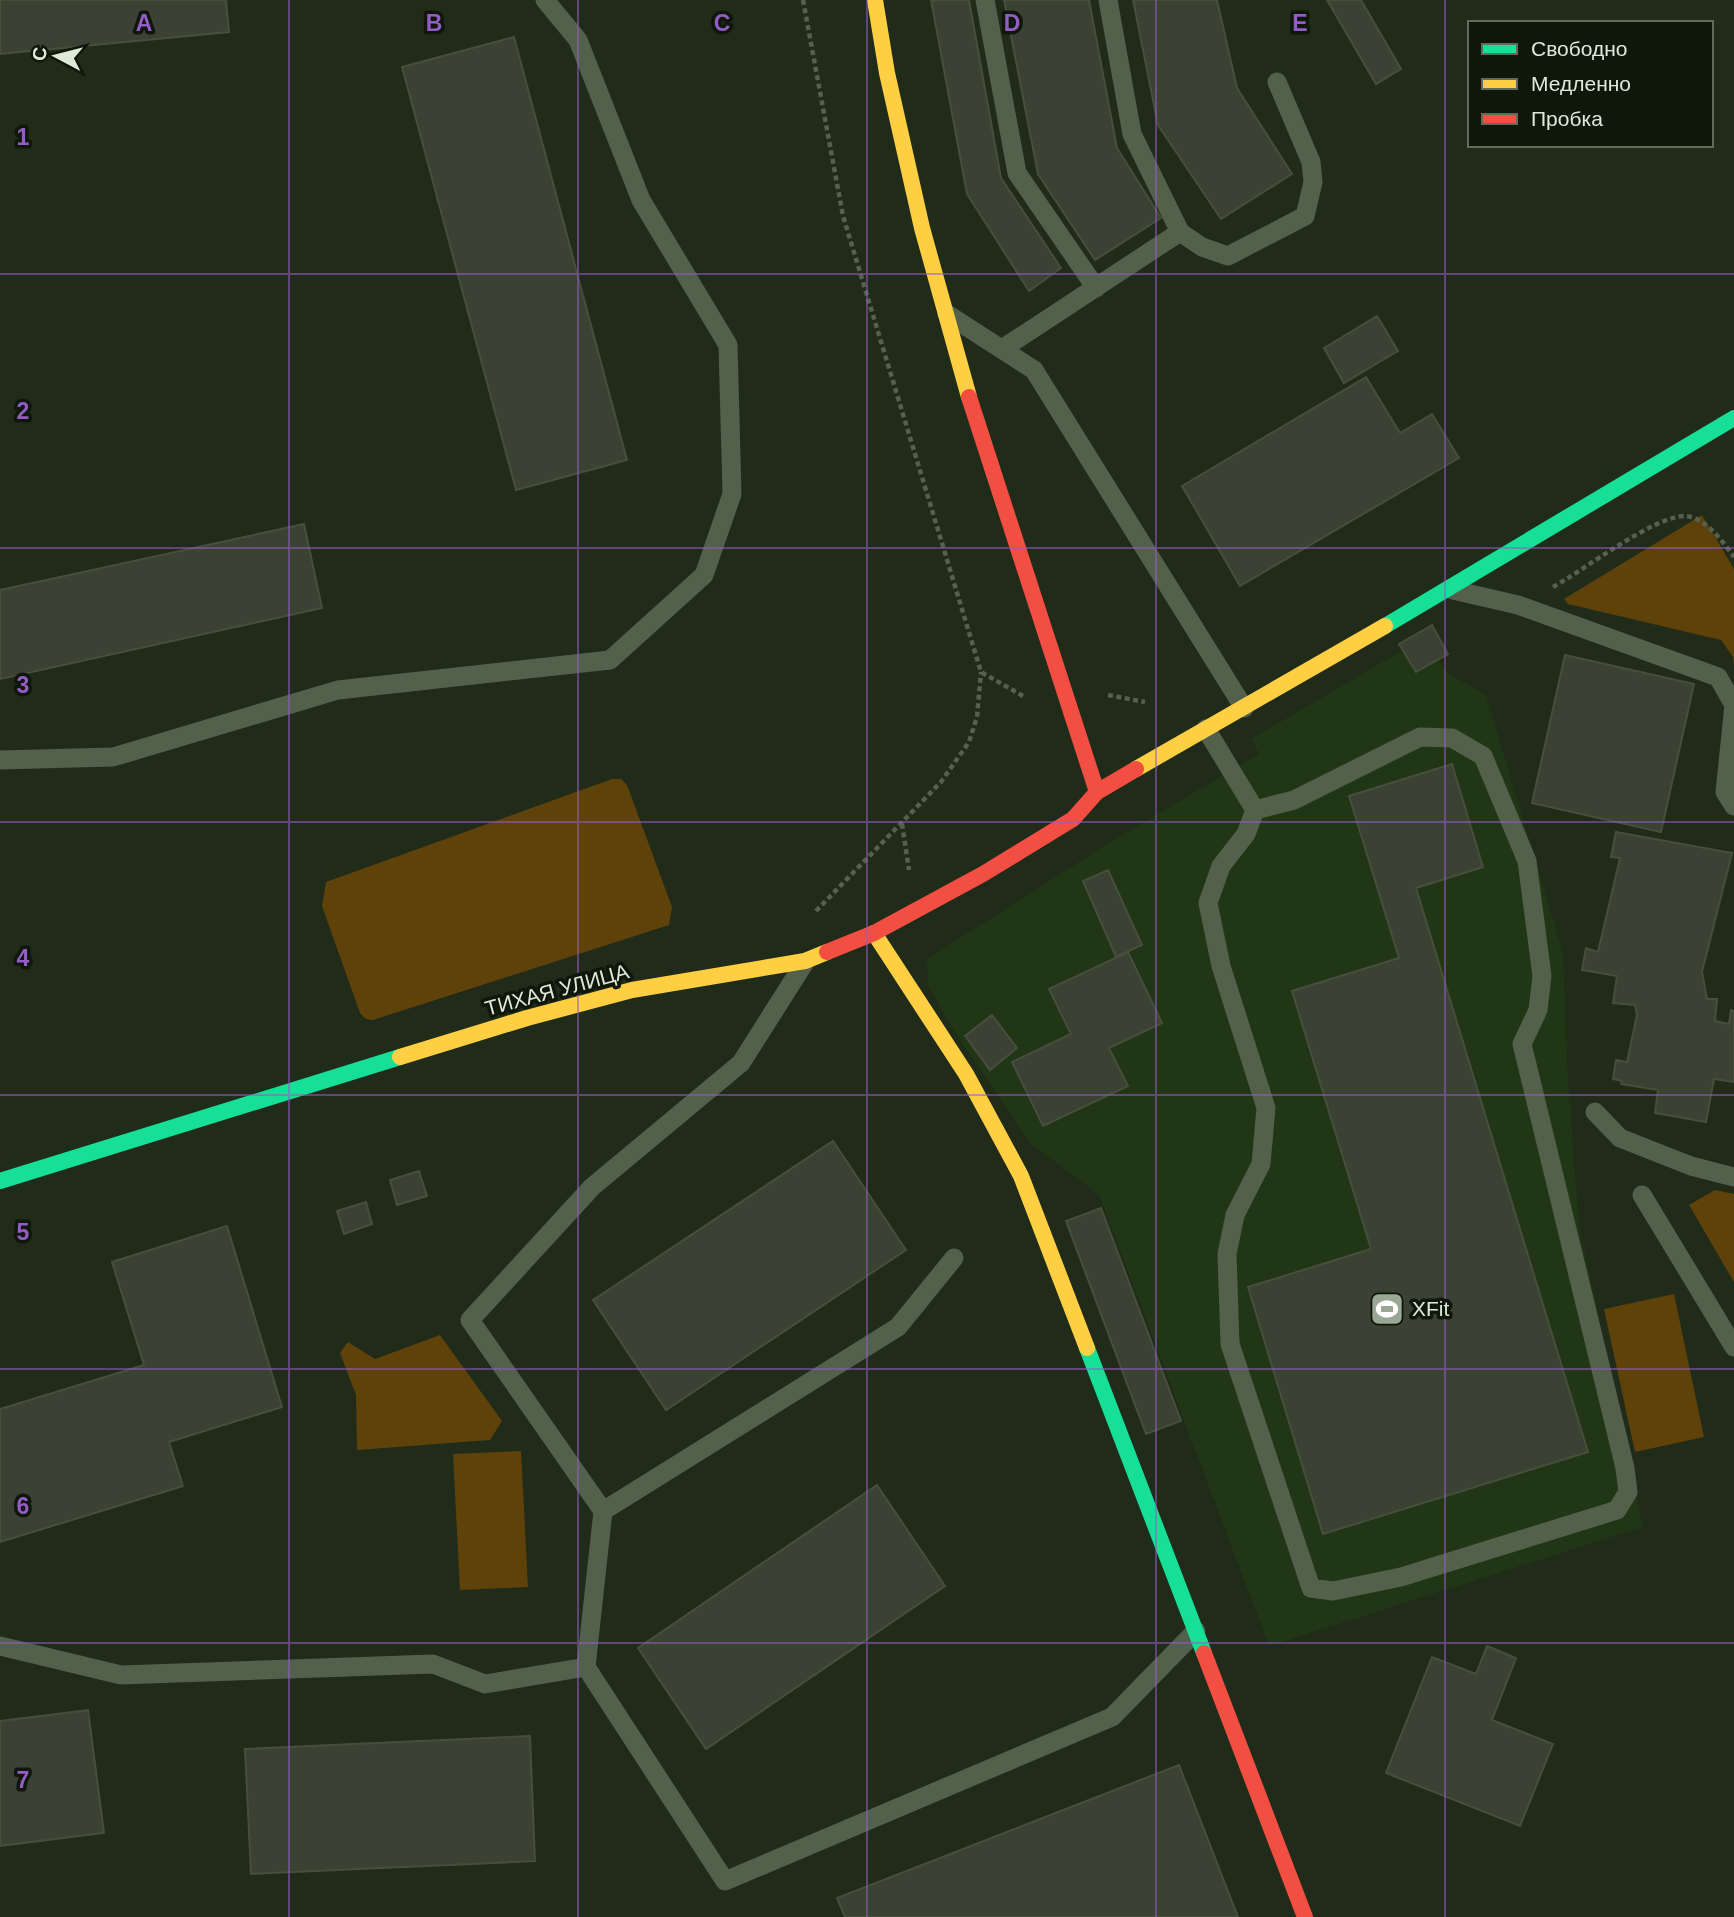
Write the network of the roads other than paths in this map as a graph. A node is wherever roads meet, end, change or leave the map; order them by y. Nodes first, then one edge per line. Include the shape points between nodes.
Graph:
1 (545, 0) edge
2 (875, 0) edge
3 (985, 0) edge
4 (1108, 0) edge
5 (1277, 82) dead end
6 (1180, 232) junction
7 (1096, 288) junction
8 (943, 312) junction
9 (1002, 349) junction
10 (1734, 418) edge
11 (1449, 589) junction
12 (1244, 708) junction
13 (1206, 729) junction
14 (0, 760) edge
15 (1097, 792) junction
16 (1734, 806) edge
17 (1255, 810) junction
18 (874, 933) junction
19 (805, 961) junction
20 (1595, 1111) dead end
21 (1734, 1177) edge
22 (0, 1181) edge
23 (1642, 1195) dead end
24 (954, 1258) dead end
25 (1734, 1347) edge
26 (603, 1511) junction
27 (1196, 1630) junction
28 (0, 1646) edge
29 (586, 1668) junction
30 (1305, 1917) edge

1 - 14 lane via 578,40 640,200 728,345 732,494 704,575 610,660 338,690 113,757
2 - 8 street via 880,42
3 - 7 lane via 1017,173
4 - 6 lane via 1132,134
5 - 6 lane via 1311,163 1313,182 1305,216 1228,257
6 - 7 lane
7 - 9 lane
8 - 9 lane
8 - 15 street
9 - 12 lane via 1034,370
10 - 11 street, ТИХАЯ УЛИЦА
11 - 12 street, ТИХАЯ УЛИЦА
11 - 16 lane via 1518,605 1718,677 1734,705 1725,792
12 - 13 street, ТИХАЯ УЛИЦА
13 - 15 street, ТИХАЯ УЛИЦА
13 - 17 lane
15 - 18 street, ТИХАЯ УЛИЦА via 1073,819
17 - 17 lane via 1246,834 1221,866 1208,903 1221,966 1266,1108 1261,1164 1235,1215 1227,1254 1230,1344 1311,1588 1333,1591 1401,1577 1617,1510 1628,1492 1625,1468 1522,1044 1538,1010 1542,976 1527,861 1483,756 1452,738 1420,737 1294,800
18 - 19 street, ТИХАЯ УЛИЦА
18 - 27 street via 966,1074 1021,1176
19 - 22 street, ТИХАЯ УЛИЦА via 632,990 527,1018
19 - 26 lane via 741,1063 592,1187 470,1320
20 - 21 lane via 1620,1138 1691,1167
23 - 25 lane
24 - 26 lane via 898,1327
26 - 29 lane
27 - 29 lane via 1112,1717 725,1881
27 - 30 street
28 - 29 lane via 121,1675 433,1664 485,1684

